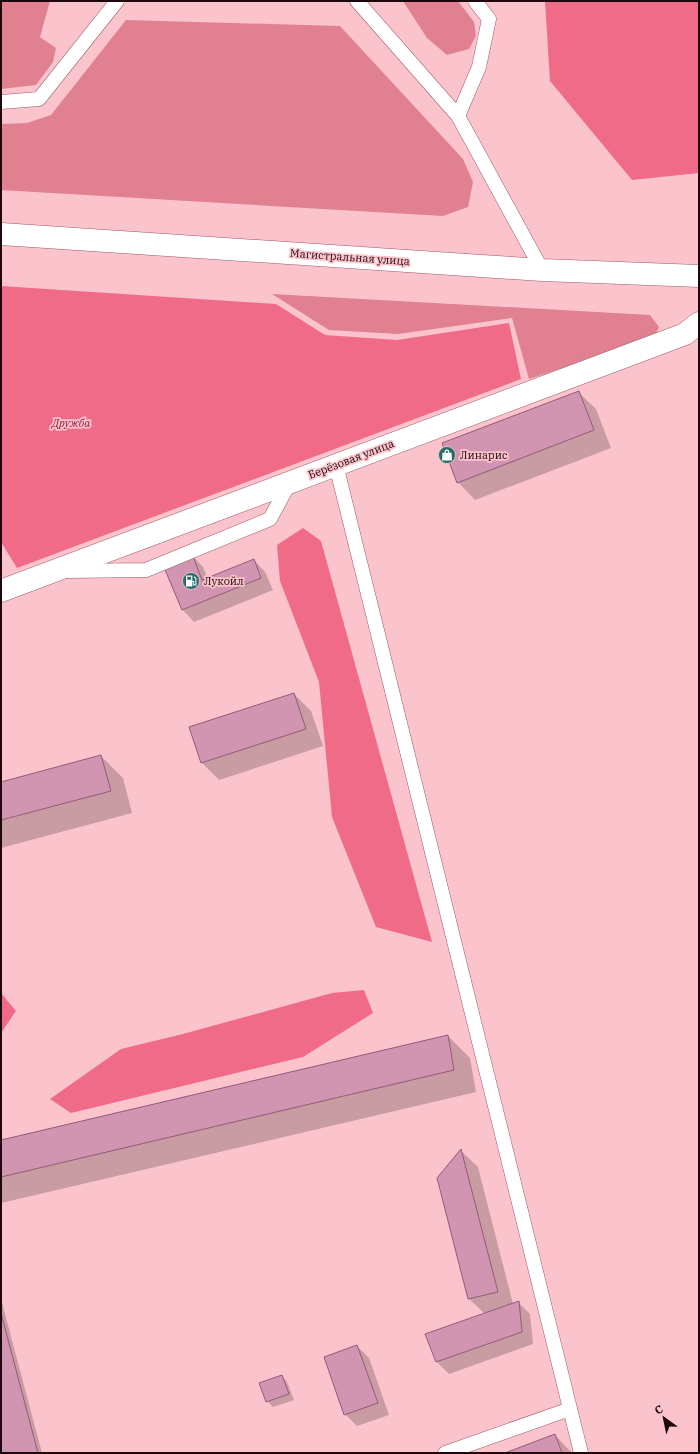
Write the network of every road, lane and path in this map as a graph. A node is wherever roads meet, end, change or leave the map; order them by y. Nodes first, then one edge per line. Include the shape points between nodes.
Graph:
1 (117, 1) edge
2 (357, 1) edge
3 (475, 1) edge
4 (1, 102) edge
5 (458, 116) junction
6 (1, 234) edge
7 (542, 270) junction
8 (699, 276) edge
9 (699, 323) edge
10 (336, 465) junction
11 (290, 482) junction
12 (52, 572) junction
13 (1, 591) edge
14 (570, 1409) junction
15 (445, 1453) edge
16 (581, 1453) edge

1 - 4 lane via 39,99
2 - 5 lane
3 - 5 lane via 489,19 479,66
5 - 7 lane
6 - 7 street, Магистральная улица
7 - 8 street, Магистральная улица
9 - 10 street, Берёзовая улица via 685,334
10 - 11 street, Берёзовая улица
10 - 14 lane
11 - 12 street, Берёзовая улица
11 - 12 lane via 270,519 146,570
12 - 13 street, Берёзовая улица
14 - 15 lane
14 - 16 lane

